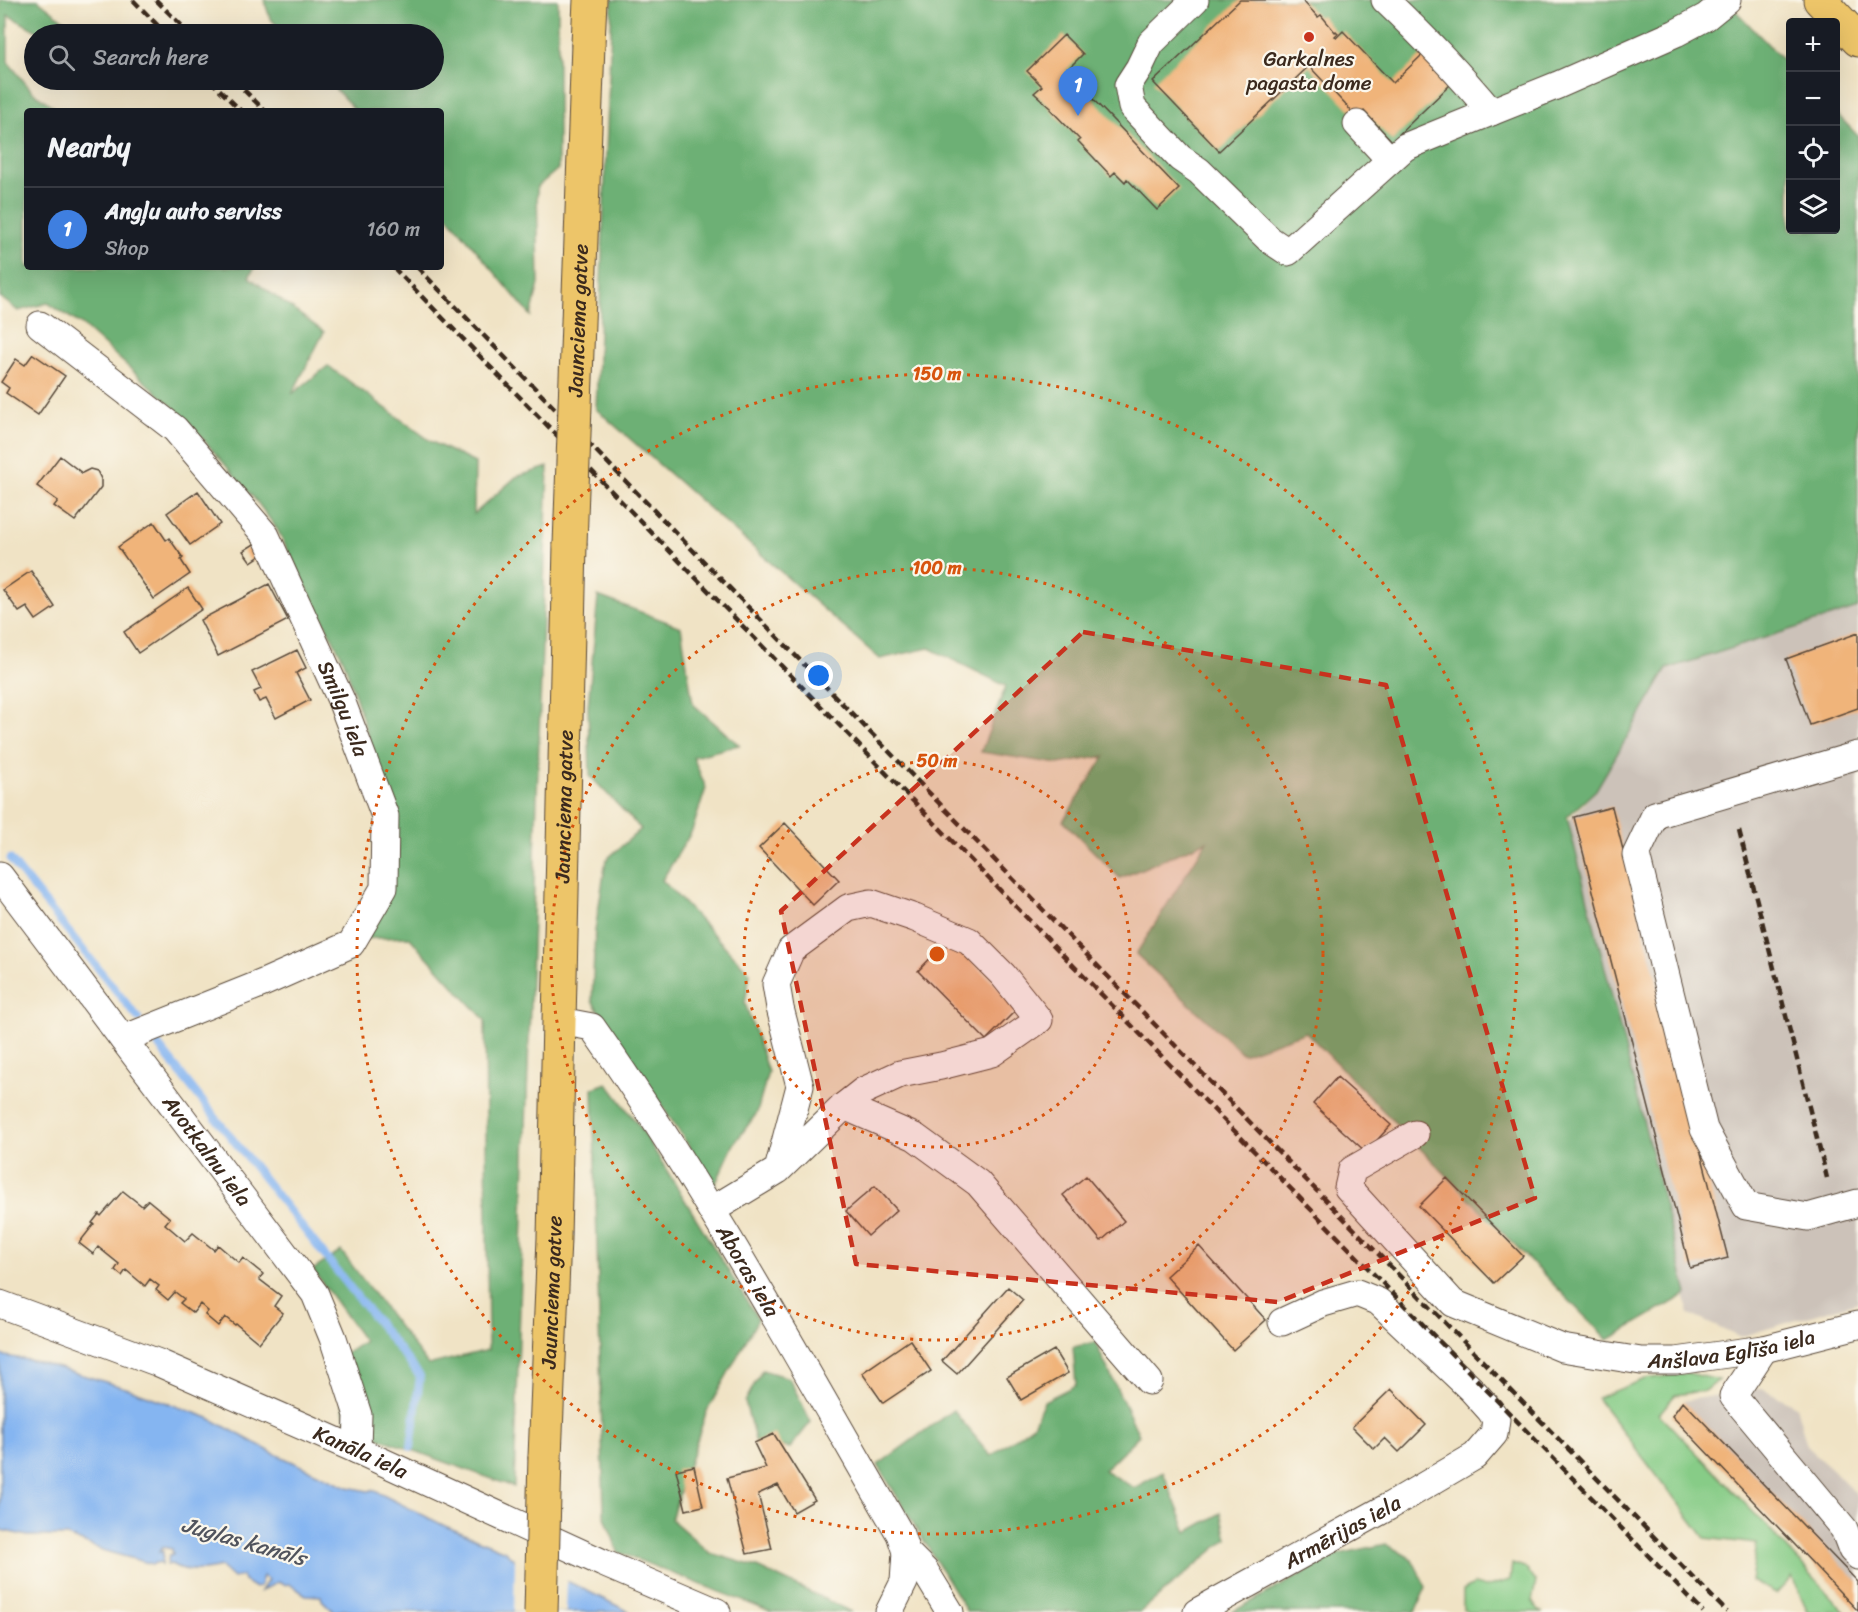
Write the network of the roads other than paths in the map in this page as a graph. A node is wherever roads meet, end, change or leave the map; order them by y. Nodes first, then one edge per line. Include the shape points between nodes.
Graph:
1 (590, 0) edge
2 (1195, 0) edge
3 (1385, 0) edge
4 (1727, 0) edge
5 (1820, 0) edge
6 (1858, 40) edge
7 (1491, 112) junction
8 (1357, 124) dead end
9 (1390, 160) junction
10 (40, 325) dead end
11 (1858, 755) edge
12 (0, 876) edge
13 (560, 1021) junction
14 (123, 1039) junction
15 (844, 1106) junction
16 (1416, 1134) dead end
17 (778, 1170) junction
18 (1858, 1203) edge
19 (712, 1210) junction
20 (0, 1304) edge
21 (1282, 1322) dead end
22 (1858, 1325) edge
23 (1764, 1349) junction
24 (1149, 1380) dead end
25 (357, 1450) junction
26 (906, 1552) junction
27 (1858, 1556) edge
28 (541, 1612) edge
29 (717, 1612) edge
30 (889, 1612) edge
31 (950, 1612) edge
32 (1197, 1612) edge

1 - 13 main road, Jaunciema gatve, bridge via 570,545
2 - 9 street via 1151,43 1128,85 1132,106 1180,158 1199,171 1270,240 1288,252
3 - 7 street via 1430,43
4 - 7 street via 1676,33
5 - 6 main road
7 - 9 street via 1405,147
8 - 9 street
10 - 14 street, Smilgu iela via 175,429 266,536 341,700 384,816 384,888 351,944
11 - 18 street via 1655,815 1636,855 1704,1129 1746,1206 1808,1217
12 - 14 street, Avotkalnu iela
13 - 19 street, Aboras iela via 592,1027
13 - 28 main road, Jaunciema gatve, bridge
14 - 25 street, Avotkalnu iela via 315,1294 358,1415
15 - 17 street
15 - 17 street via 863,1091 900,1074 992,1053 1039,1020 969,941 871,903 848,908 791,950 776,984 800,1086
15 - 24 street via 915,1137 978,1183
16 - 23 street, Anšlava Eglīša iela via 1352,1170 1347,1188 1453,1303 1562,1348 1641,1361 1676,1361
17 - 19 street
19 - 26 street, Aboras iela via 900,1534
20 - 25 street, Kanāla iela via 159,1363
21 - 32 street, Armērijas iela via 1357,1293 1379,1302 1490,1410 1496,1419 1494,1434 1475,1456
22 - 23 street, Anšlava Eglīša iela
23 - 27 street via 1733,1396 1844,1529
25 - 29 street, Kanāla iela
26 - 30 street via 904,1582
26 - 31 street via 925,1571

